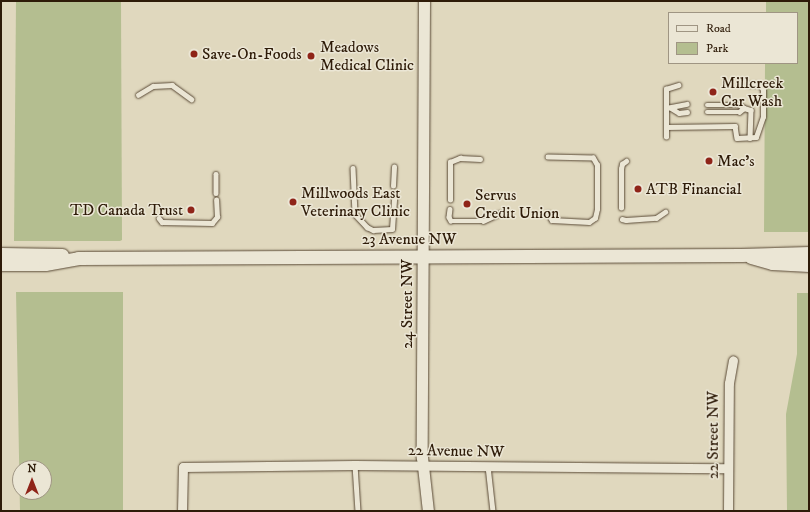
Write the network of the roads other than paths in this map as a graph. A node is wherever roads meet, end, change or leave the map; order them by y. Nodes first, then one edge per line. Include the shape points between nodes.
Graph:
1 (424, 1) edge
2 (678, 85) dead end
3 (749, 85) dead end
4 (138, 94) dead end
5 (191, 99) dead end
6 (687, 104) dead end
7 (707, 105) dead end
8 (669, 108) junction
9 (744, 108) junction
10 (687, 112) dead end
11 (707, 112) dead end
12 (666, 127) junction
13 (666, 137) dead end
14 (750, 138) junction
15 (548, 157) dead end
16 (480, 159) dead end
17 (626, 161) dead end
18 (394, 167) dead end
19 (353, 168) dead end
20 (216, 174) dead end
21 (394, 186) dead end
22 (216, 193) dead end
23 (394, 197) dead end
24 (216, 200) dead end
25 (450, 200) dead end
26 (621, 208) dead end
27 (450, 209) dead end
28 (548, 212) dead end
29 (664, 212) dead end
30 (500, 213) dead end
31 (159, 218) dead end
32 (622, 219) dead end
33 (809, 253) edge
34 (1, 254) edge
35 (742, 255) junction
36 (423, 256) junction
37 (78, 258) junction
38 (1, 264) edge
39 (809, 264) edge
40 (734, 360) dead end
41 (355, 465) junction
42 (422, 465) junction
43 (488, 466) junction
44 (728, 468) junction
45 (182, 511) edge
46 (358, 511) edge
47 (428, 511) edge
48 (493, 511) edge
49 (728, 511) edge

1 - 36 street, 24 Street NW
2 - 8 lane via 666,89
3 - 14 lane via 760,85 763,90 763,117 756,137
4 - 5 lane via 153,86 172,85
6 - 8 lane
7 - 9 lane via 740,105
8 - 10 lane via 679,113
8 - 12 lane
9 - 11 lane via 739,112
9 - 14 lane via 750,110
12 - 13 lane
12 - 14 lane via 735,126 737,138
15 - 28 lane via 593,158 597,165 597,210 595,218 589,222 552,220
16 - 25 lane via 460,158 450,162
17 - 26 lane via 621,169
18 - 21 lane
19 - 23 lane via 355,214 366,228 392,229
20 - 22 lane
24 - 31 lane via 217,218 212,223 162,222
27 - 30 lane via 449,217 454,222 482,222
29 - 32 lane via 651,219
33 - 35 main road, 23 Avenue NW via 773,252
34 - 37 main road, 23 Avenue NW via 71,255
35 - 36 main road, 23 Avenue NW
35 - 39 main road, 23 Avenue NW via 772,263
36 - 37 main road, 23 Avenue NW
36 - 42 street, 24 Street NW
37 - 38 main road, 23 Avenue NW via 45,264
40 - 44 street, 22 Street NW via 729,383
41 - 42 street, 22 Avenue NW
41 - 45 street, 22 Avenue NW via 183,467
41 - 46 lane
42 - 43 street, 22 Avenue NW
42 - 47 street, 24 Street NW
43 - 44 street, 22 Avenue NW
43 - 48 lane
44 - 49 street, 22 Street NW

